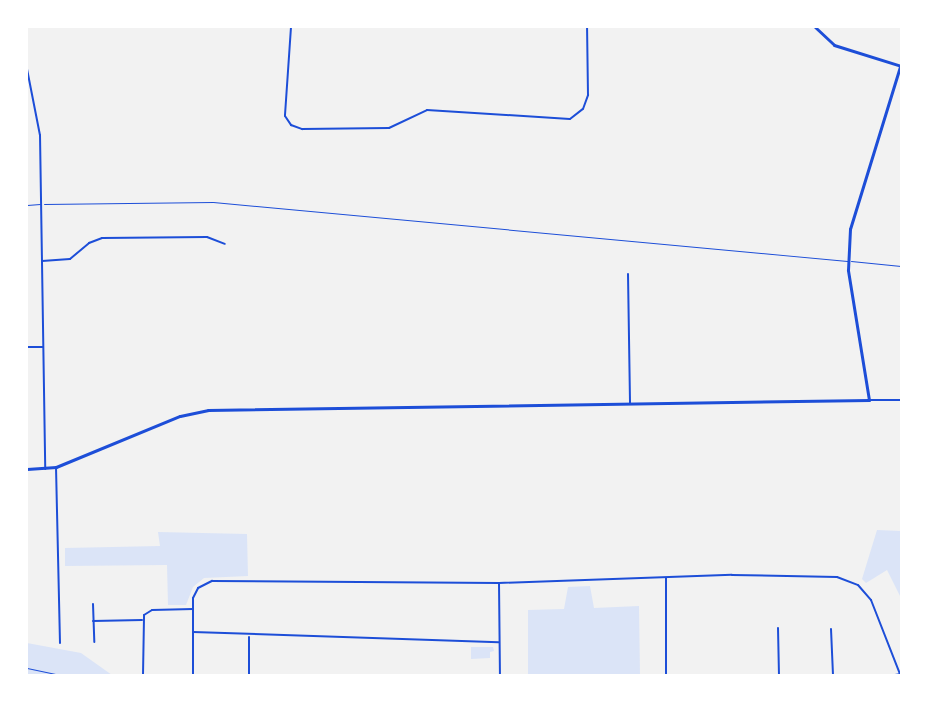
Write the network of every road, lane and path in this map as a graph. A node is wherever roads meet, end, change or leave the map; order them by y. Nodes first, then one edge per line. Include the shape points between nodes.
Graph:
1 (291, 27) edge
2 (587, 27) edge
3 (815, 27) edge
4 (900, 66) edge
5 (27, 69) edge
6 (41, 204) junction
7 (27, 205) edge
8 (225, 244) dead end
9 (42, 261) junction
10 (848, 261) junction
11 (901, 266) edge
12 (628, 274) dead end
13 (27, 347) edge
14 (43, 347) junction
15 (869, 400) junction
16 (901, 400) edge
17 (630, 403) junction
18 (56, 467) junction
19 (27, 469) edge
20 (45, 469) junction
21 (666, 578) junction
22 (499, 583) junction
23 (93, 604) dead end
24 (193, 609) junction
25 (142, 620) junction
26 (93, 621) junction
27 (778, 628) dead end
28 (831, 629) dead end
29 (193, 632) junction
30 (249, 637) junction
31 (94, 642) dead end
32 (499, 642) junction
33 (60, 643) dead end
34 (27, 668) edge
35 (901, 674) edge
36 (61, 675) edge
37 (143, 675) edge
38 (193, 675) edge
39 (249, 675) edge
40 (500, 675) edge
41 (666, 675) edge
42 (779, 675) edge
43 (833, 675) edge
44 (895, 675) edge

1 - 2 street via 284,112 288,124 302,129 385,129 417,112 432,110 566,120 581,111 588,95
3 - 4 street via 834,45
4 - 10 street via 853,214
5 - 6 street via 39,131
6 - 7 lane
6 - 9 street
6 - 10 lane via 213,202
8 - 9 street via 207,237 102,238 70,259
9 - 14 street
10 - 11 lane
10 - 15 street
12 - 17 street
13 - 14 street
14 - 20 street
15 - 16 street
15 - 17 street
17 - 18 street via 198,411
18 - 20 street
18 - 33 street
19 - 20 street
21 - 22 street
21 - 35 street via 797,576 851,581 871,600
21 - 41 street
22 - 24 street via 212,581 196,590
22 - 32 street
23 - 26 street
24 - 25 street via 152,610
24 - 29 street
25 - 26 street
25 - 37 street
26 - 31 street
27 - 42 street
28 - 43 street
29 - 30 street
29 - 38 street
30 - 32 street
30 - 39 street
32 - 40 street
34 - 36 path
35 - 44 street

